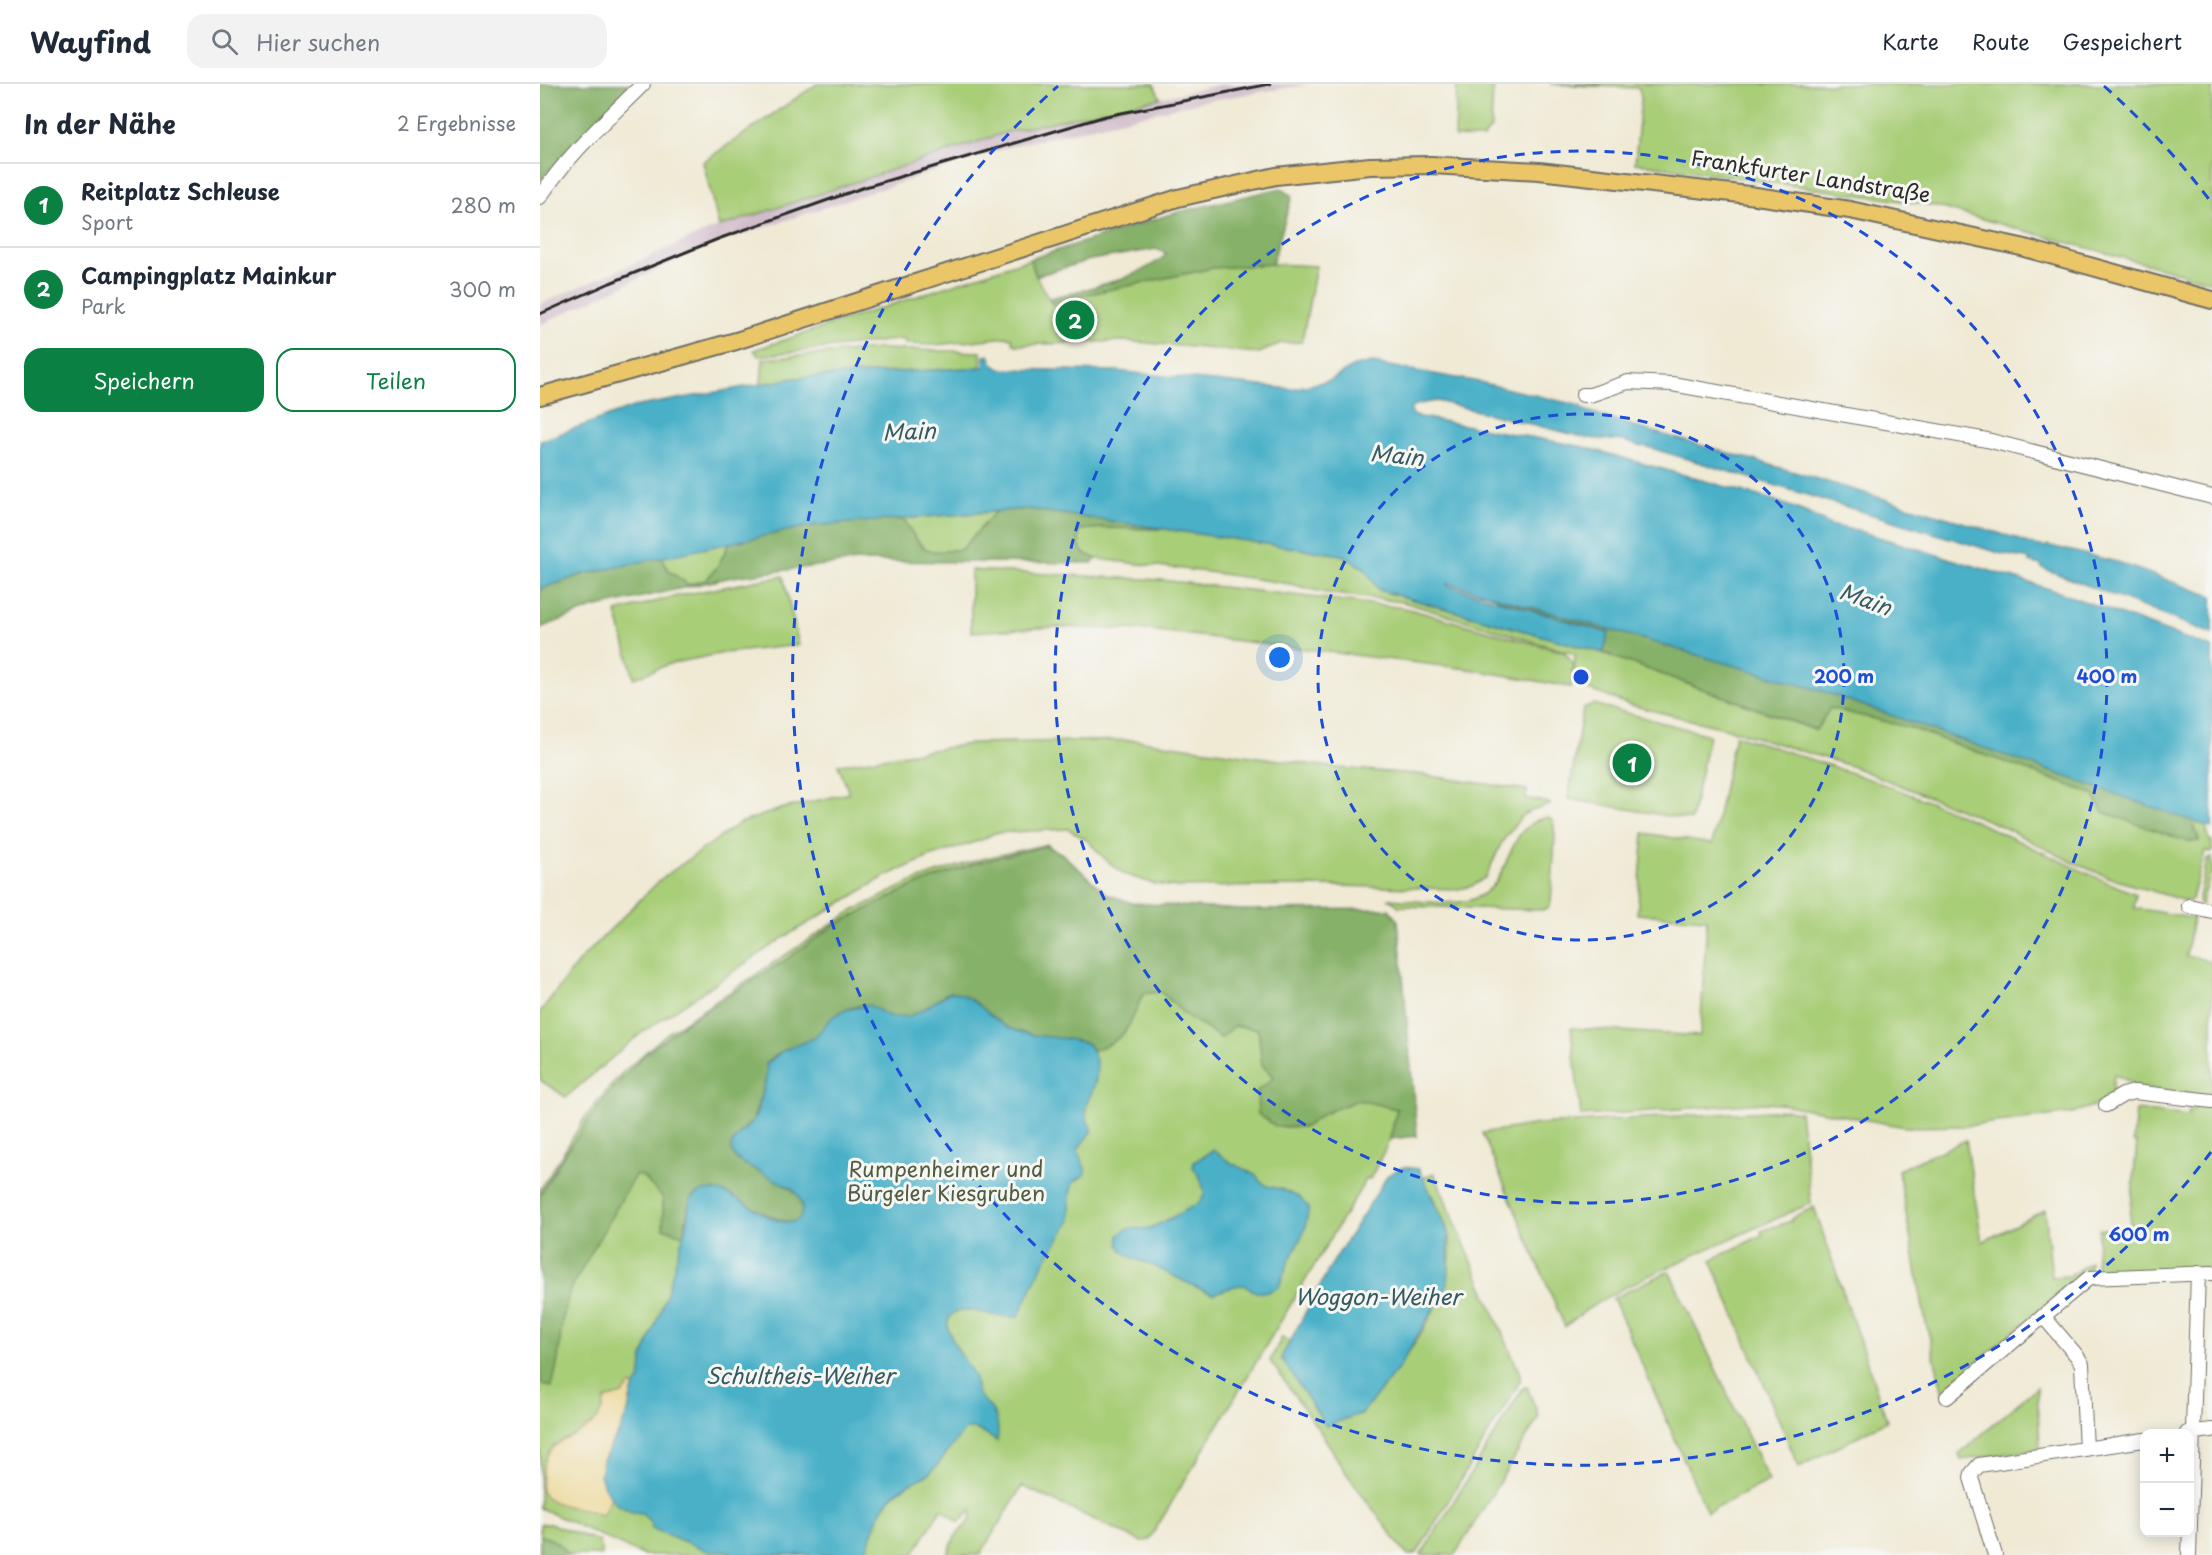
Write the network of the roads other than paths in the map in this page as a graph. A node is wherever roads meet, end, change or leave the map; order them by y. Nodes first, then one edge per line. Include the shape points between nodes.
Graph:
1 (643, 84) edge
2 (1398, 160) junction
3 (540, 197) edge
4 (2212, 290) edge
5 (2212, 300) edge
6 (540, 385) edge
7 (1583, 395) dead end
8 (540, 396) edge
9 (2212, 497) edge
10 (2189, 906) dead end
11 (2212, 911) edge
12 (2212, 1101) edge
13 (2106, 1106) dead end
14 (2205, 1273) edge
15 (2043, 1316) junction
16 (1947, 1396) dead end
17 (2190, 1429) edge
18 (2212, 1430) edge
19 (2194, 1432) edge
20 (2140, 1441) edge
21 (2086, 1449) junction
22 (2190, 1483) edge
23 (1995, 1555) edge
24 (2189, 1555) edge

1 - 3 street via 588,138
2 - 4 main road, Frankfurter Landstraße via 1458,155 1534,160 1840,198 1979,226
2 - 5 main road, Frankfurter Landstraße via 1539,171 1850,210 1978,237
2 - 6 main road via 1284,165 1189,184 728,333
2 - 8 main road via 1290,174 1178,198 736,341
7 - 9 street via 1628,382 1672,384 1976,438
10 - 11 street
12 - 13 street via 2134,1092
14 - 15 street via 2092,1277
14 - 17 street
15 - 16 street
15 - 21 street via 2082,1365
18 - 19 street
20 - 21 street
21 - 23 street via 1979,1465 1972,1473
22 - 24 street

